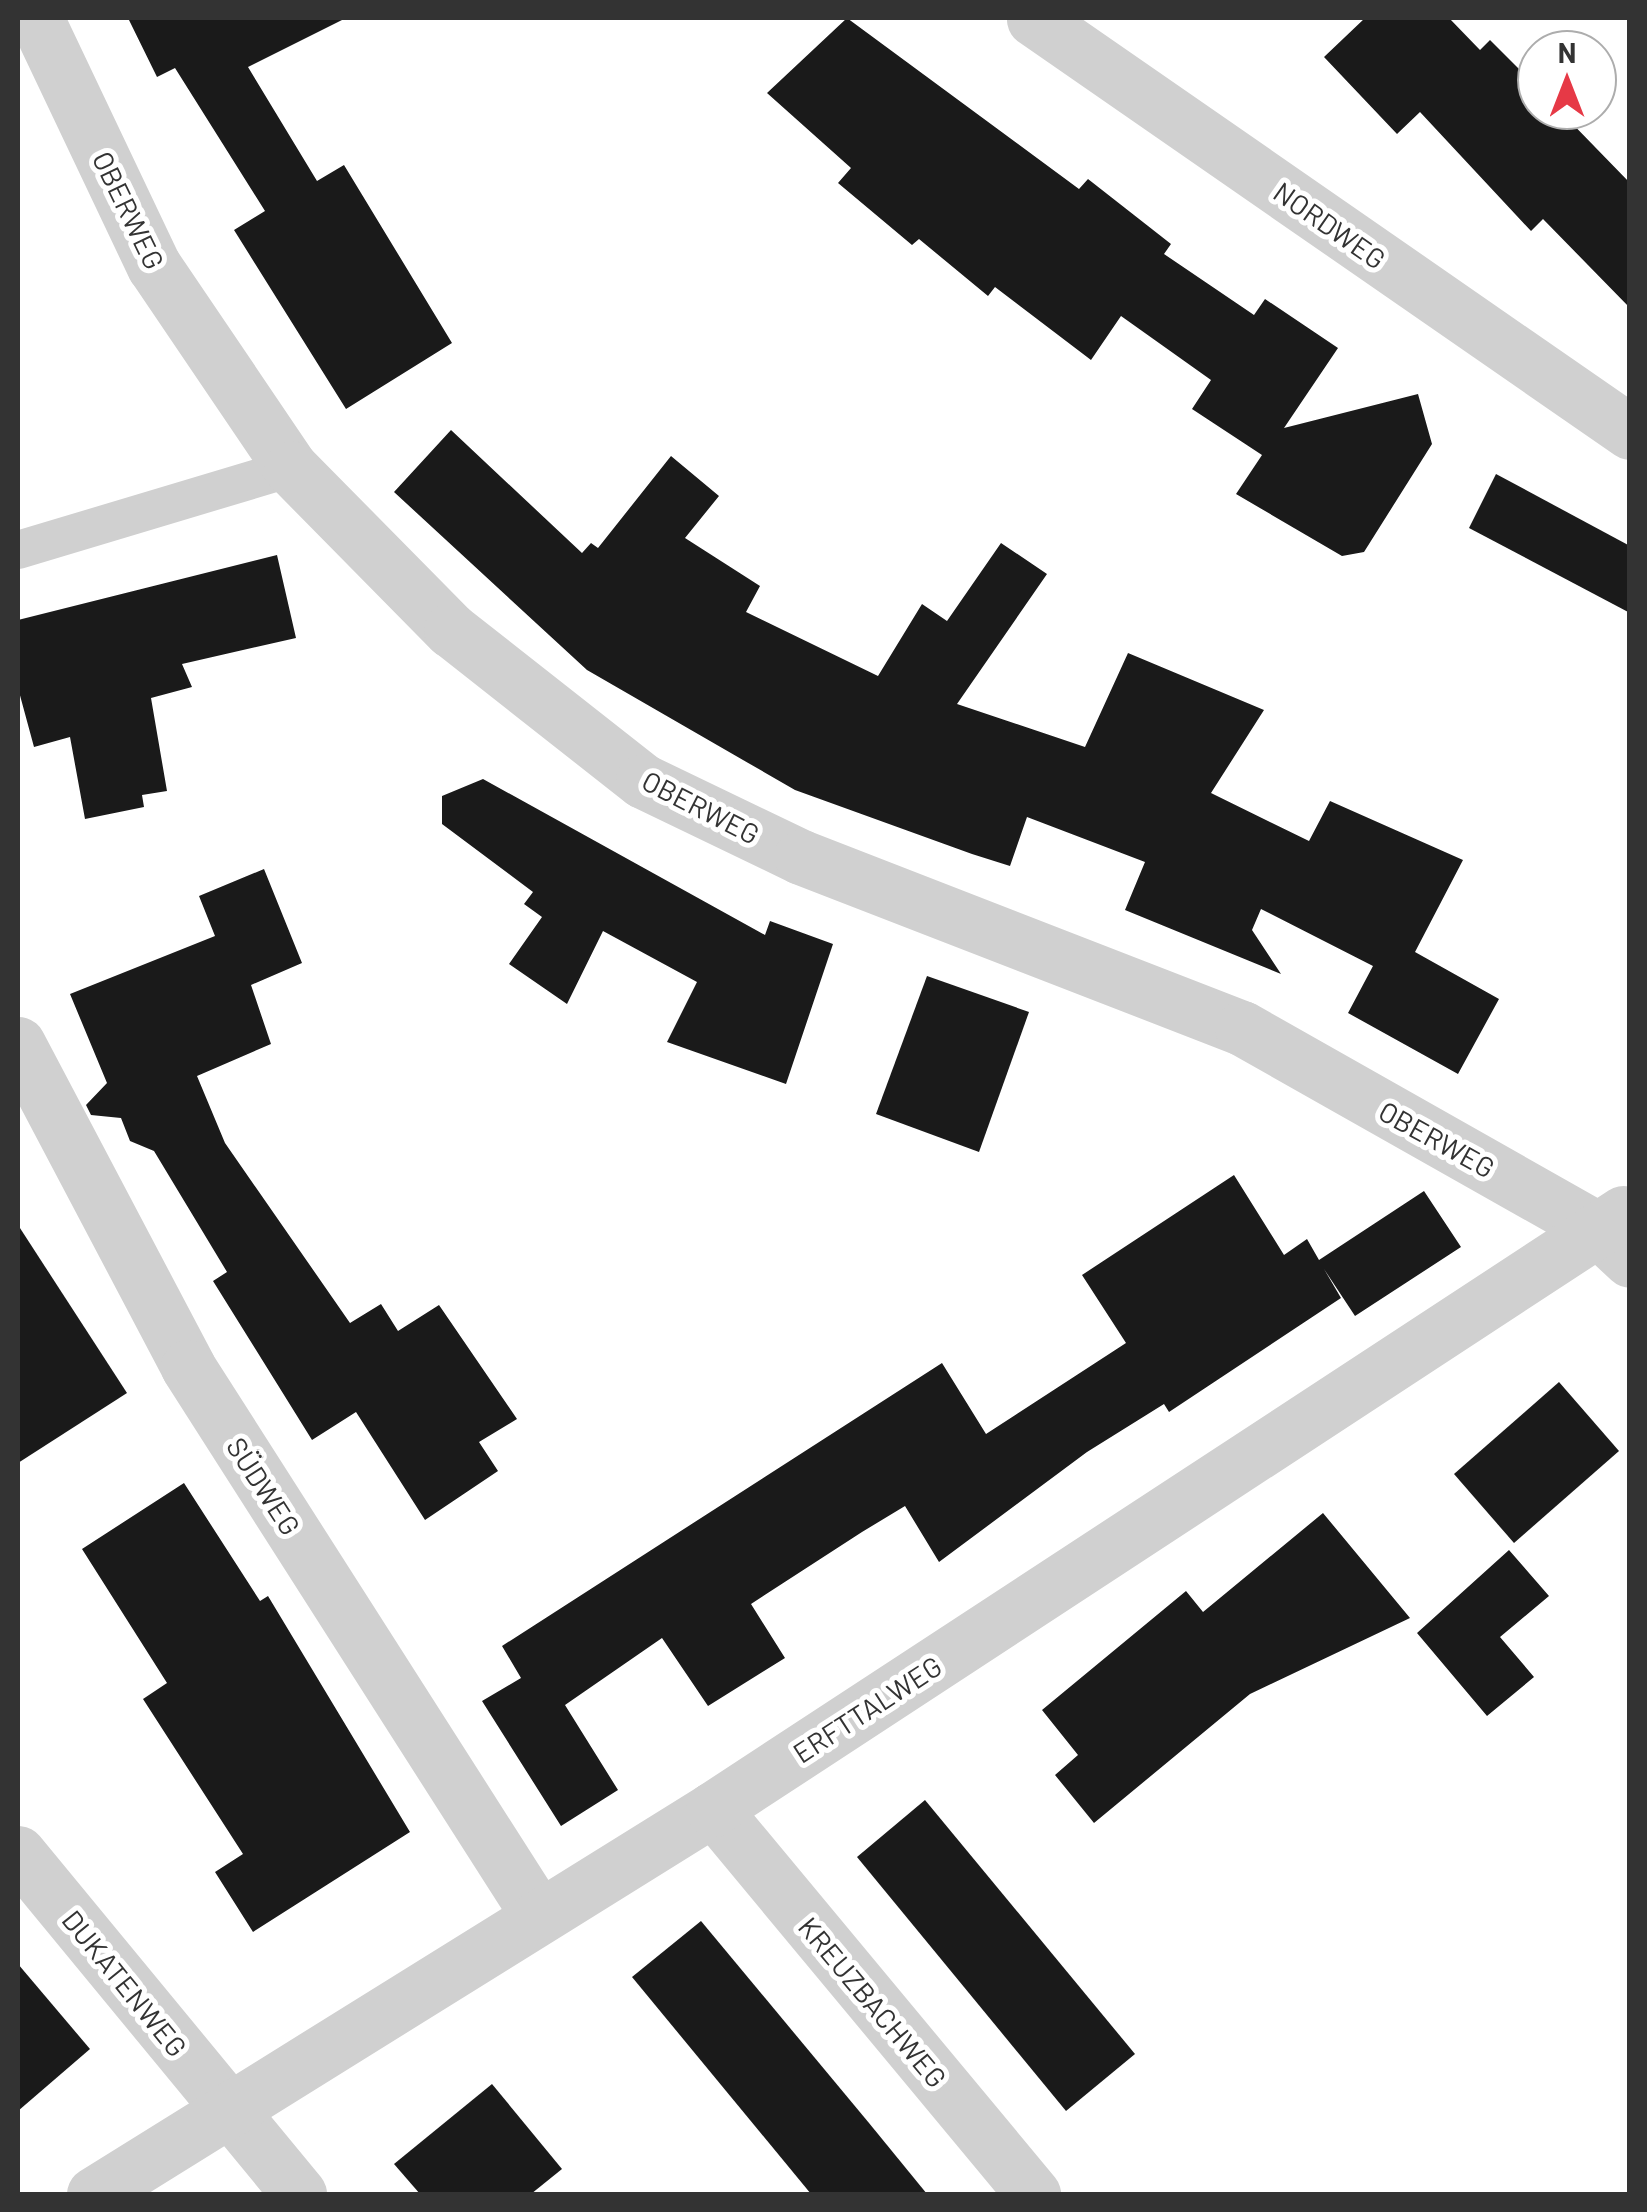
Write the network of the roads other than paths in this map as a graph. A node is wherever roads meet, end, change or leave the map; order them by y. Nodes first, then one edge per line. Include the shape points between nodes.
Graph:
1 (36, 18) edge
2 (1032, 18) edge
3 (1630, 432) edge
4 (291, 468) junction
5 (18, 550) edge
6 (18, 1044) edge
7 (1619, 1232) edge
8 (713, 1809) junction
9 (18, 1853) edge
10 (536, 1912) junction
11 (232, 2113) junction
12 (94, 2194) edge
13 (299, 2194) edge
14 (1033, 2194) edge

1 - 4 street, OBERWEG via 154,266
2 - 3 street, NORDWEG
4 - 5 lane
4 - 7 street, OBERWEG via 451,630 643,780 801,857 1242,1028
6 - 10 street, SÜDWEG via 188,1367
7 - 8 street, ERFTTALWEG
8 - 10 street, ERFTTALWEG
8 - 14 street, KREUZBACHWEG
9 - 11 street, DUKATENWEG
10 - 11 street, ERFTTALWEG
11 - 12 street, ERFTTALWEG
11 - 13 street, DUKATENWEG

